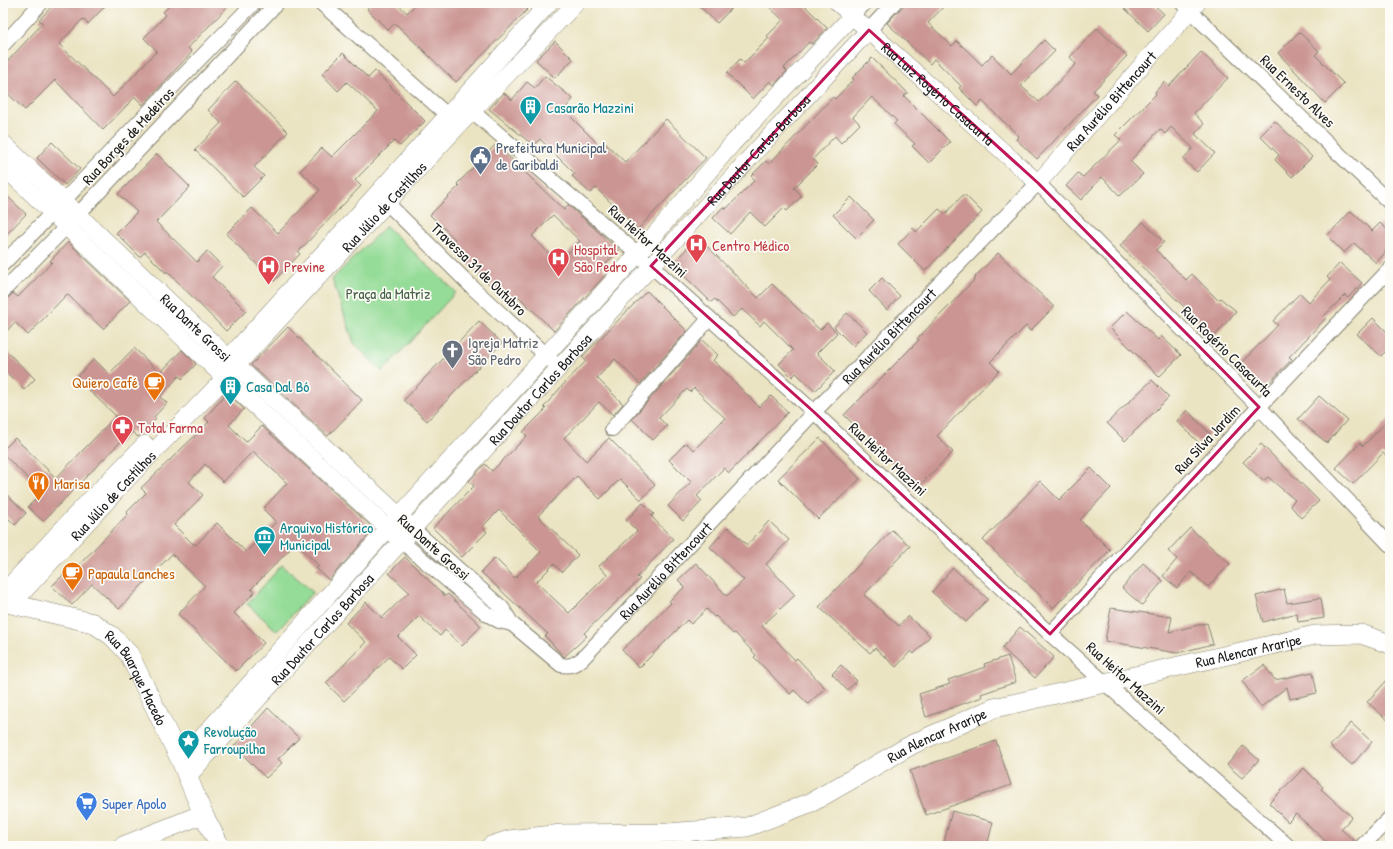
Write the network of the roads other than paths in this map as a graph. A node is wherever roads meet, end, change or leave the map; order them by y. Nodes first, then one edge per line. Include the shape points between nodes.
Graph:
1 (41, 3) edge
2 (254, 3) edge
3 (277, 3) edge
4 (320, 3) edge
5 (549, 3) edge
6 (576, 3) edge
7 (838, 3) edge
8 (865, 3) edge
9 (894, 3) edge
10 (1190, 6) edge
11 (853, 16) junction
12 (869, 30) junction
13 (3, 45) edge
14 (178, 80) junction
15 (192, 93) junction
16 (467, 106) junction
17 (453, 121) junction
18 (739, 137) junction
19 (3, 143) edge
20 (756, 151) junction
21 (3, 166) edge
22 (1038, 183) junction
23 (383, 199) junction
24 (64, 202) junction
25 (1390, 203) edge
26 (52, 214) junction
27 (78, 214) junction
28 (67, 226) junction
29 (638, 254) junction
30 (3, 264) edge
31 (651, 266) junction
32 (1390, 269) edge
33 (3, 291) edge
34 (709, 319) junction
35 (546, 356) junction
36 (227, 368) junction
37 (558, 368) junction
38 (1259, 407) junction
39 (814, 412) junction
40 (612, 429) dead end
41 (394, 522) junction
42 (413, 529) junction
43 (401, 541) junction
44 (1390, 545) edge
45 (6, 600) edge
46 (512, 624) junction
47 (1050, 634) junction
48 (299, 641) junction
49 (1390, 644) edge
50 (574, 664) joint
51 (1106, 683) junction
52 (185, 769) junction
53 (203, 814) junction
54 (1390, 818) edge
55 (123, 846) edge
56 (220, 846) edge
57 (491, 846) edge
58 (1288, 846) edge
59 (1362, 846) edge

1 - 13 street
2 - 14 street, Rua Borges de Medeiros
3 - 15 street, Rua Borges de Medeiros
4 - 17 street
5 - 16 street, Rua Júlio de Castilhos
6 - 16 street, Rua Júlio de Castilhos
7 - 11 street, Rua Luiz Rogério Casacurta
8 - 11 street, Rua Doutor Carlos Barbosa
9 - 12 street, Rua Doutor Carlos Barbosa
10 - 22 street, Rua Aurélio Bittencourt
10 - 25 street, Rua Ernesto Alves
11 - 12 street, Rua Luiz Rogério Casacurta
11 - 18 street, Rua Doutor Carlos Barbosa
12 - 20 street, Rua Doutor Carlos Barbosa
12 - 22 street, Rua Luiz Rogério Casacurta
14 - 15 street
14 - 24 street, Rua Borges de Medeiros
15 - 27 street, Rua Borges de Medeiros
16 - 17 street, Rua Júlio de Castilhos
16 - 29 street, Rua Heitor Mazzini
17 - 23 street, Rua Júlio de Castilhos
18 - 20 street
18 - 29 street, Rua Doutor Carlos Barbosa
19 - 24 street, Rua Dante Grossi
20 - 31 street, Rua Doutor Carlos Barbosa
21 - 26 street, Rua Dante Grossi
22 - 38 street, Rua Rogério Casacurta
22 - 39 street, Rua Aurélio Bittencourt
23 - 35 street, Travessa 31 de Outubro
23 - 36 street, Rua Júlio de Castilhos
24 - 26 street, Rua Borges de Medeiros
24 - 27 street, Rua Dante Grossi
26 - 28 street, Rua Dante Grossi
26 - 30 street, Rua Borges de Medeiros
27 - 28 street, Rua Borges de Medeiros
27 - 36 street, Rua Dante Grossi
28 - 33 street, Rua Borges de Medeiros
28 - 36 street, Rua Dante Grossi
29 - 31 street, Rua Heitor Mazzini
29 - 35 street, Rua Doutor Carlos Barbosa
31 - 34 street, Rua Heitor Mazzini
31 - 37 street, Rua Doutor Carlos Barbosa
32 - 38 street, Rua Silva Jardim
34 - 39 street, Rua Heitor Mazzini
34 - 40 street
35 - 37 street, Travessa 31 de Outubro
35 - 41 street, Rua Doutor Carlos Barbosa
36 - 41 street, Rua Dante Grossi
36 - 45 street, Rua Júlio de Castilhos
37 - 42 street, Rua Doutor Carlos Barbosa
38 - 44 street, Rua Rogério Casacurta
38 - 47 street, Rua Silva Jardim
39 - 47 street, Rua Heitor Mazzini
39 - 50 street, Rua Aurélio Bittencourt via 582,659
41 - 42 street, Rua Dante Grossi
41 - 43 street, Rua Dante Grossi
41 - 48 street, Rua Doutor Carlos Barbosa
42 - 43 street, Rua Doutor Carlos Barbosa
42 - 46 street, Rua Dante Grossi via 502,608
43 - 46 street, Rua Dante Grossi via 487,614 499,621
43 - 48 street, Rua Doutor Carlos Barbosa
45 - 52 main road, Rua Buarque Macedo via 93,623 112,636 130,654
46 - 50 street, Rua Dante Grossi via 561,665
47 - 51 street, Rua Heitor Mazzini
48 - 52 street, Rua Doutor Carlos Barbosa
49 - 51 main road, Rua Alencar Araripe via 1361,634 1315,635
51 - 57 main road, Rua Alencar Araripe via 994,708 913,744 812,802 747,827 562,834 509,840
51 - 58 street, Rua Heitor Mazzini
52 - 53 main road, Rua Buarque Macedo
53 - 55 main road
53 - 56 main road, Rua Buarque Macedo
54 - 59 street

